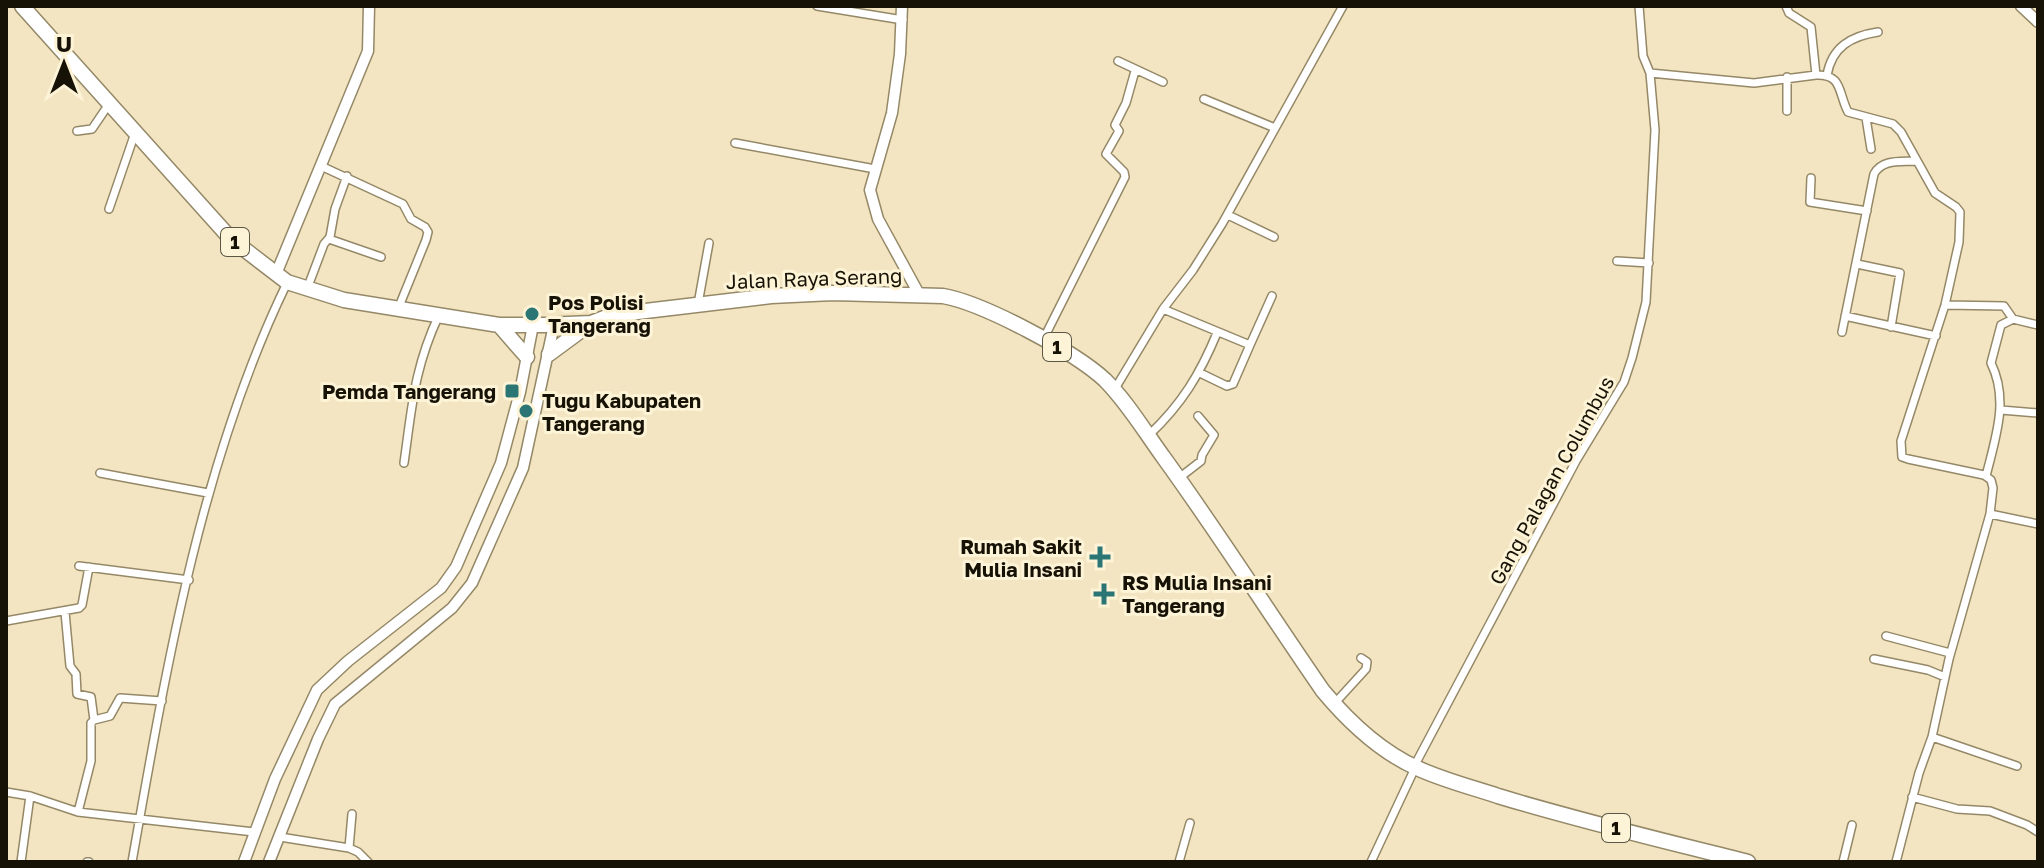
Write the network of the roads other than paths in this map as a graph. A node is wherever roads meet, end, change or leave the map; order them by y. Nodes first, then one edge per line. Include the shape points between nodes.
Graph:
1 (22, 6) edge
2 (369, 6) edge
3 (817, 6) edge
4 (902, 6) edge
5 (1343, 6) edge
6 (1639, 6) edge
7 (1786, 6) edge
8 (2021, 6) edge
9 (903, 20) junction
10 (2038, 22) edge
11 (1878, 32) dead end
12 (1118, 61) dead end
13 (1135, 71) junction
14 (1650, 73) junction
15 (1816, 75) junction
16 (1827, 75) junction
17 (1787, 77) junction
18 (1163, 82) dead end
19 (1204, 99) dead end
20 (110, 104) junction
21 (1787, 111) dead end
22 (1866, 118) junction
23 (1275, 128) junction
24 (77, 131) dead end
25 (135, 133) junction
26 (735, 143) dead end
27 (1871, 149) dead end
28 (1915, 161) junction
29 (321, 166) junction
30 (875, 169) junction
31 (347, 176) junction
32 (1811, 178) dead end
33 (109, 209) dead end
34 (1867, 211) junction
35 (1228, 215) junction
36 (1274, 237) dead end
37 (329, 239) junction
38 (709, 243) dead end
39 (381, 257) dead end
40 (1617, 261) dead end
41 (1649, 263) junction
42 (1857, 264) junction
43 (282, 278) junction
44 (307, 289) junction
45 (919, 294) junction
46 (1272, 296) dead end
47 (698, 304) junction
48 (1945, 305) junction
49 (398, 309) junction
50 (1163, 309) junction
51 (439, 315) junction
52 (1845, 316) junction
53 (2013, 319) junction
54 (591, 323) junction
55 (499, 325) junction
56 (533, 325) junction
57 (554, 325) junction
58 (2038, 325) edge
59 (1891, 327) junction
60 (1842, 332) dead end
61 (1217, 333) junction
62 (1936, 336) junction
63 (1043, 340) junction
64 (1250, 345) junction
65 (549, 354) junction
66 (527, 357) junction
67 (1200, 373) junction
68 (1113, 392) junction
69 (2001, 410) junction
70 (2038, 413) edge
71 (1198, 416) dead end
72 (1149, 435) junction
73 (404, 463) dead end
74 (100, 473) dead end
75 (1986, 476) junction
76 (1179, 478) junction
77 (208, 493) junction
78 (1990, 514) junction
79 (2038, 524) edge
80 (79, 566) dead end
81 (89, 567) junction
82 (456, 567) junction
83 (189, 580) junction
84 (472, 583) junction
85 (65, 612) junction
86 (6, 621) edge
87 (1886, 636) dead end
88 (1950, 653) junction
89 (1361, 658) dead end
90 (1874, 659) dead end
91 (1945, 677) junction
92 (162, 701) junction
93 (1334, 704) junction
94 (94, 720) junction
95 (1932, 737) junction
96 (1416, 764) junction
97 (2017, 766) dead end
98 (6, 792) edge
99 (30, 796) junction
100 (1912, 797) junction
101 (78, 812) junction
102 (352, 814) dead end
103 (140, 820) junction
104 (1190, 823) dead end
105 (1852, 825) dead end
106 (254, 832) junction
107 (2038, 832) edge
108 (280, 837) junction
109 (349, 848) junction
110 (366, 861) edge
111 (21, 862) edge
112 (132, 862) edge
113 (244, 862) edge
114 (269, 862) edge
115 (1179, 862) edge
116 (1371, 862) edge
117 (1748, 862) edge
118 (1843, 862) edge
119 (1896, 862) edge

1 - 20 highway, Jalan Raya Serang / 1
2 - 29 main road via 368,51
3 - 9 street
4 - 9 main road
5 - 23 street
6 - 14 street, Gang Palagan Columbus via 1643,56
7 - 15 street via 1811,27
8 - 10 main road
9 - 30 main road via 892,113
11 - 16 street via 1848,41 1835,52
12 - 13 street
13 - 18 street
13 - 63 street via 1116,124 1119,131 1106,154 1125,177
14 - 17 street via 1754,83
14 - 41 street, Gang Palagan Columbus via 1655,130
15 - 16 street
15 - 17 street
16 - 22 street via 1835,80 1848,112
17 - 21 street
19 - 23 street
20 - 24 street via 92,129
20 - 25 highway, Jalan Raya Serang / 1
22 - 27 street
22 - 28 street via 1893,124
23 - 35 street
25 - 33 street
25 - 43 highway, Jalan Raya Serang / 1 via 231,239
26 - 30 street
28 - 34 street via 1878,168
28 - 48 street via 1935,193 1960,212
29 - 31 street
29 - 43 main road
30 - 45 main road via 870,190 878,219
31 - 37 street
31 - 49 street via 403,204 411,219 428,232
32 - 34 street via 1811,202
34 - 42 street
35 - 36 street
35 - 50 street
37 - 39 street
37 - 44 street
38 - 47 street
40 - 41 street
41 - 96 street, Gang Palagan Columbus via 1646,302 1624,382 1576,461
42 - 52 street
42 - 59 street via 1900,273
43 - 44 highway, Jalan Raya Serang / 1
43 - 77 street
44 - 49 highway, Jalan Raya Serang / 1
45 - 47 highway, Jalan Raya Serang / 1 via 833,293
45 - 63 highway, Jalan Raya Serang / 1 via 961,299
46 - 64 street
47 - 54 highway, Jalan Raya Serang / 1 via 606,316
48 - 53 street via 2004,306
48 - 62 street
49 - 51 highway, Jalan Raya Serang / 1
50 - 61 street
50 - 68 street
51 - 55 highway, Jalan Raya Serang / 1
51 - 73 street via 417,371
52 - 59 street
52 - 60 street
53 - 58 street
53 - 69 street via 2001,325 1991,363
54 - 57 highway, Jalan Raya Serang / 1
54 - 65 highway
55 - 56 highway, Jalan Raya Serang / 1
55 - 66 highway
56 - 57 highway, Jalan Raya Serang / 1
56 - 66 main road
57 - 65 main road
59 - 62 street
61 - 64 street
61 - 67 street
62 - 75 street via 1900,452 1908,459
63 - 68 highway, Jalan Raya Serang / 1 via 1104,380
64 - 67 street via 1233,384
65 - 84 main road via 523,468
66 - 82 main road via 501,463
67 - 72 street
68 - 72 highway, Jalan Raya Serang / 1
69 - 70 street
69 - 75 street
71 - 76 street via 1214,435 1201,461
72 - 76 highway, Jalan Raya Serang / 1
74 - 77 street
75 - 78 street via 1993,488
76 - 93 highway, Jalan Raya Serang / 1
77 - 83 street
78 - 79 street
78 - 88 street
80 - 81 street
81 - 83 street
81 - 85 street via 82,605
82 - 84 main road
82 - 106 main road via 441,588 317,690
83 - 92 street
84 - 108 main road via 452,608 335,704
85 - 86 street
85 - 94 street via 77,694 91,697
87 - 88 street
88 - 91 street
89 - 93 street via 1366,669
90 - 91 street
91 - 95 street
92 - 94 street via 120,698 110,716
92 - 103 street
93 - 96 highway, Jalan Raya Serang / 1 via 1351,723
94 - 101 street via 91,761
95 - 97 street
95 - 100 street
96 - 116 street, Gang Palagan Columbus
96 - 117 highway, Jalan Raya Serang / 1 via 1485,792
98 - 99 street
99 - 101 street
99 - 111 street
100 - 107 street via 1990,811
100 - 119 street
101 - 103 street
102 - 109 street
103 - 106 street
103 - 112 street
104 - 115 street
105 - 118 street
106 - 113 main road
108 - 109 street
108 - 114 main road
109 - 110 street

